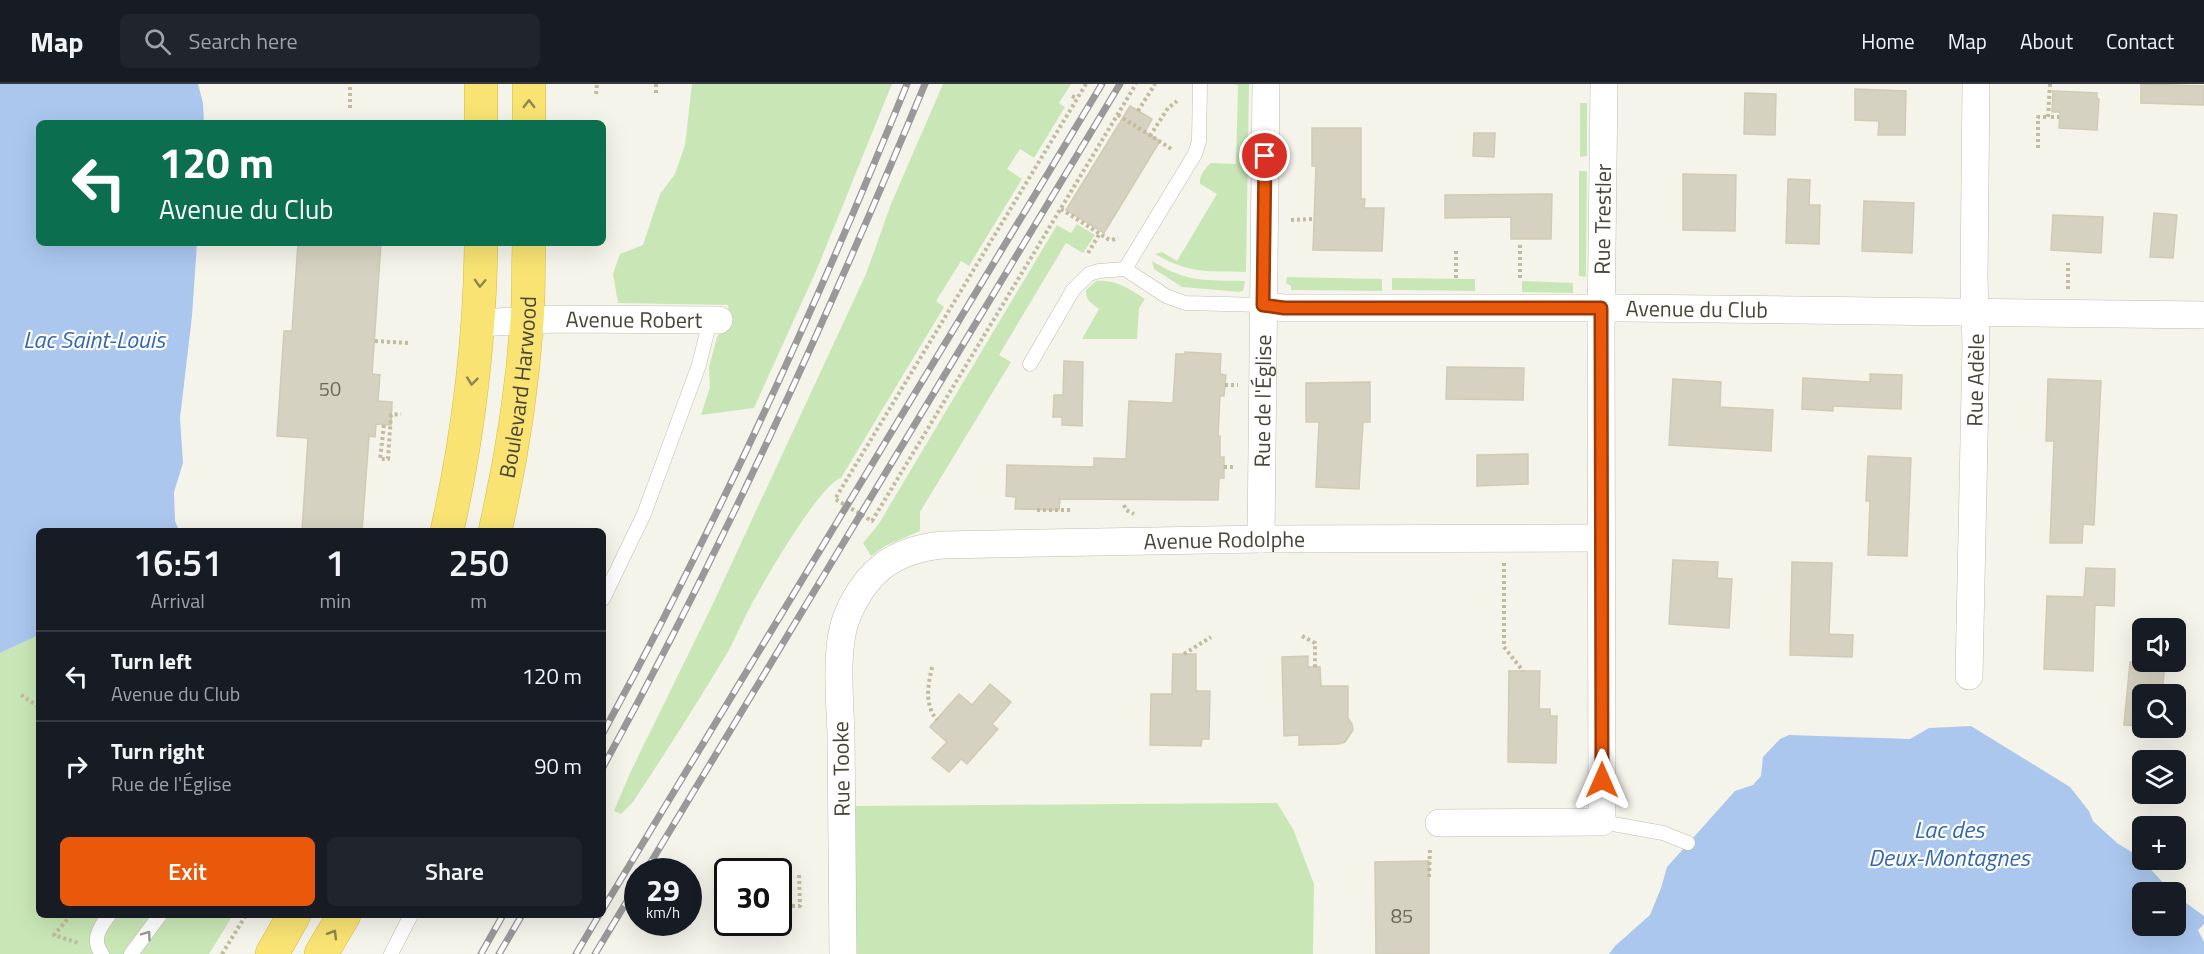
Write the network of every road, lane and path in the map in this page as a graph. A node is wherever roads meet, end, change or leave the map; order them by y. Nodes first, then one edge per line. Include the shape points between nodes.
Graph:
1 (350, 84) edge
2 (481, 84) edge
3 (529, 84) edge
4 (597, 84) edge
5 (656, 84) edge
6 (1086, 84) edge
7 (1136, 84) edge
8 (1155, 84) edge
9 (1200, 84) edge
10 (1266, 84) edge
11 (1604, 84) edge
12 (1976, 84) edge
13 (2050, 84) edge
14 (656, 93) dead end
15 (596, 94) dead end
16 (1072, 96) dead end
17 (1077, 99) junction
18 (1177, 101) dead end
19 (350, 108) dead end
20 (1138, 111) dead end
21 (1118, 115) junction
22 (2048, 117) junction
23 (2059, 117) dead end
24 (481, 120) edge
25 (529, 120) edge
26 (1150, 136) junction
27 (2038, 148) dead end
28 (1173, 150) dead end
29 (1089, 162) junction
30 (1094, 165) dead end
31 (1029, 167) dead end
32 (1034, 171) junction
33 (1061, 209) junction
34 (1314, 219) dead end
35 (1284, 220) dead end
36 (1100, 233) junction
37 (1118, 238) dead end
38 (1520, 243) dead end
39 (480, 246) edge
40 (529, 246) edge
41 (1456, 248) dead end
42 (1087, 256) dead end
43 (2068, 263) dead end
44 (1125, 269) junction
45 (1456, 278) dead end
46 (1520, 279) dead end
47 (2068, 296) dead end
48 (1263, 305) junction
49 (1601, 308) junction
50 (1975, 313) junction
51 (2204, 315) edge
52 (527, 320) junction
53 (714, 320) joint
54 (478, 323) junction
55 (375, 341) dead end
56 (409, 343) dead end
57 (1030, 364) dead end
58 (401, 414) dead end
59 (384, 425) dead end
60 (1037, 510) dead end
61 (1072, 510) dead end
62 (448, 528) edge
63 (496, 528) edge
64 (1601, 538) junction
65 (1261, 539) junction
66 (1504, 559) dead end
67 (863, 590) joint
68 (606, 593) edge
69 (1302, 636) dead end
70 (1211, 637) dead end
71 (1184, 654) dead end
72 (932, 667) dead end
73 (1315, 667) dead end
74 (1523, 671) dead end
75 (1969, 676) dead end
76 (21, 695) dead end
77 (36, 705) edge
78 (937, 720) dead end
79 (1602, 822) junction
80 (1435, 832) joint
81 (1688, 843) dead end
82 (799, 874) dead end
83 (1429, 876) dead end
84 (792, 906) dead end
85 (68, 918) edge
86 (107, 918) edge
87 (158, 918) edge
88 (244, 918) edge
89 (292, 918) edge
90 (342, 918) edge
91 (409, 918) edge
92 (81, 944) dead end
93 (102, 954) edge
94 (131, 954) edge
95 (222, 954) edge
96 (272, 954) edge
97 (321, 954) edge
98 (390, 954) edge
99 (843, 954) edge

1 - 19 path
2 - 24 highway
25 -> 3 highway
4 - 15 path
5 - 14 path
6 - 17 path
7 - 21 path
8 - 20 path
9 - 44 lane via 1199,141 1195,154
10 - 48 street, Rue de l'Église
11 - 49 street, Rue Trestler
12 - 50 street, Rue Adèle
13 - 22 path
16 - 17 path
17 - 32 path
18 - 26 path
21 - 26 path
21 - 29 path
22 - 23 path
22 - 27 path via 2038,117
26 - 28 path
29 - 30 path
29 - 33 path
31 - 32 path
32 - 33 path via 835,499 872,521
33 - 36 path
34 - 35 path
36 - 37 path via 1113,240
36 - 42 path
38 - 46 path
39 -> 54 highway, Boulevard Harwood
40 - 52 highway, Boulevard Harwood
41 - 45 path
43 - 47 path
44 - 48 lane, Avenue du Club via 1176,301
44 - 57 lane via 1099,271 1083,279
48 - 49 street, Avenue du Club
48 - 65 street, Rue de l'Église
49 - 50 street, Avenue du Club
49 - 64 street, Rue Trestler
50 - 51 street, Avenue du Club
50 - 75 street, Rue Adèle
52 - 53 street, Avenue Robert
52 - 54 street, Avenue Robert
52 - 63 highway, Boulevard Harwood via 509,460
53 - 68 lane via 644,514
54 -> 62 highway, Boulevard Harwood via 459,481
55 - 56 path
58 - 59 path via 391,415 388,459 380,459
60 - 61 path
64 - 65 street, Avenue Rodolphe
64 - 79 street, Rue Trestler
65 - 67 street, Avenue Rodolphe via 924,547 883,565
66 - 74 path via 1504,647
67 - 99 street, Rue Tooke via 844,625 841,653
69 - 73 path via 1315,644
70 - 71 path
72 - 78 path via 928,703
76 - 77 path
79 - 80 street
79 - 81 lane via 1663,833
80 - 83 path
82 - 84 path via 800,906
85 - 92 path via 54,935
86 - 93 lane via 96,938
94 -> 87 lane
88 - 95 path
89 - 96 highway
97 -> 90 highway
91 - 98 lane

